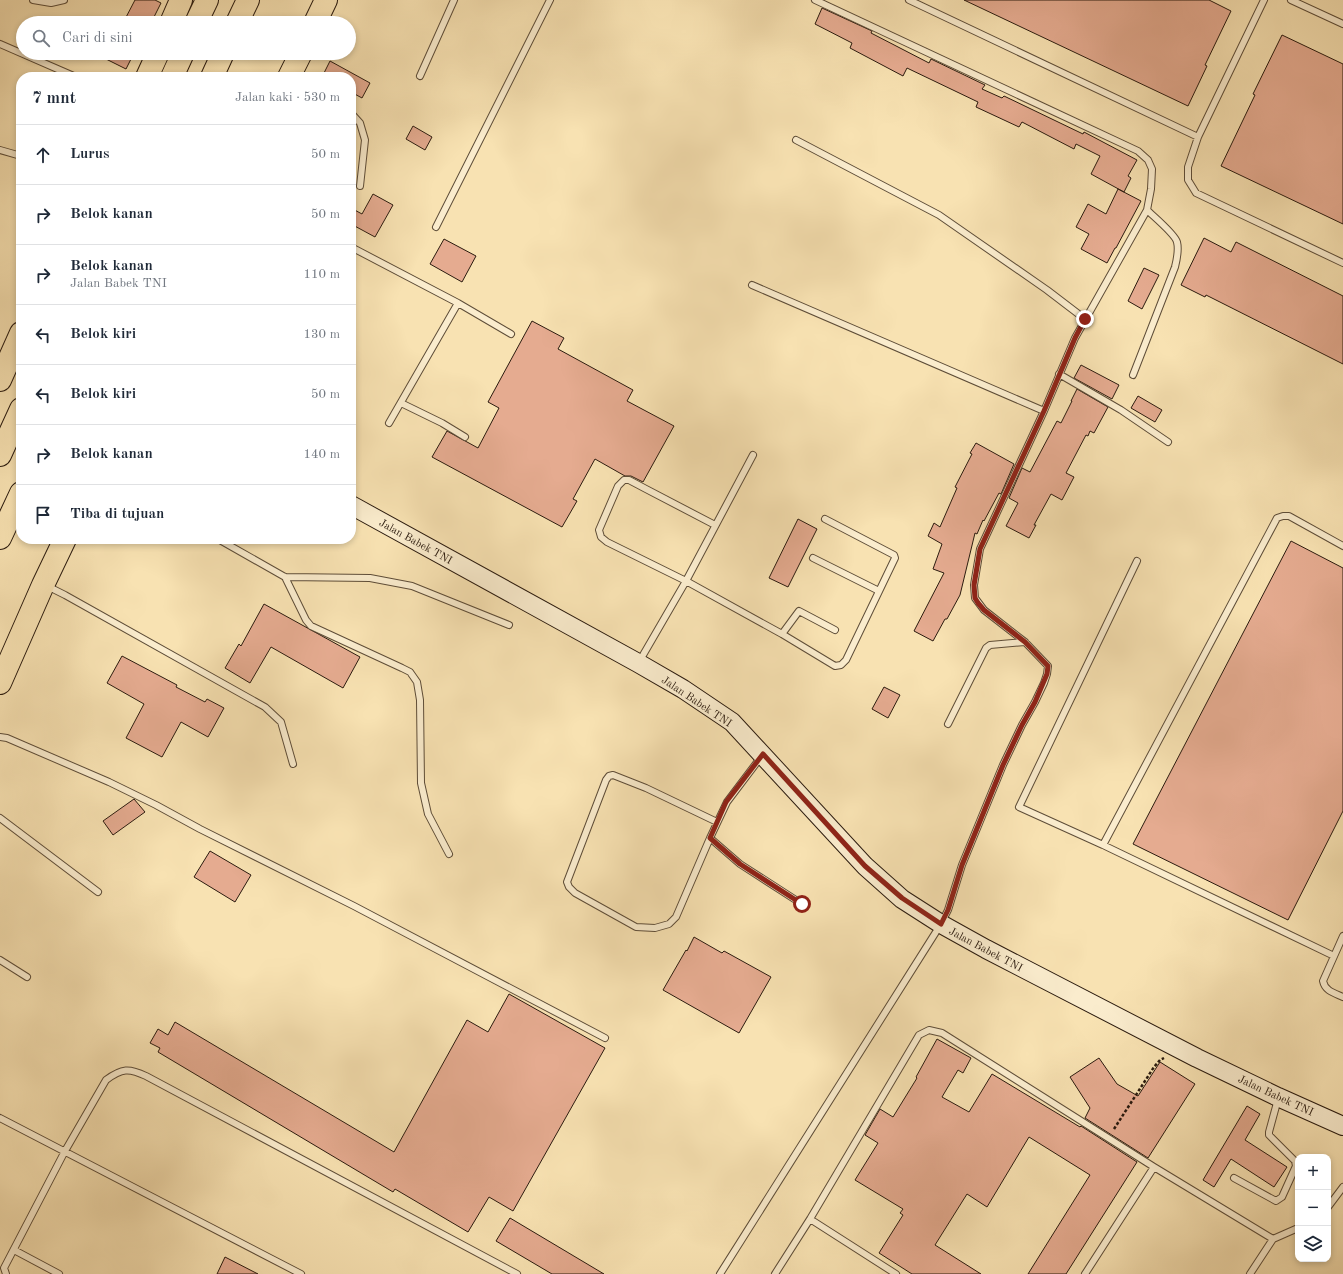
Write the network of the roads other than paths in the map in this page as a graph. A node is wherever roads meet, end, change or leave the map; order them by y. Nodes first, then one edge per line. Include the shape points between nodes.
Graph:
1 (33, 0) edge
2 (64, 0) edge
3 (181, 0) edge
4 (207, 0) edge
5 (248, 0) edge
6 (326, 0) edge
7 (454, 0) edge
8 (550, 0) edge
9 (815, 0) edge
10 (909, 0) edge
11 (1264, 0) edge
12 (1291, 0) edge
13 (174, 16) edge
14 (199, 16) edge
15 (240, 16) edge
16 (318, 16) edge
17 (1343, 24) edge
18 (0, 44) edge
19 (16, 51) edge
20 (37, 60) edge
21 (155, 60) edge
22 (180, 60) edge
23 (220, 60) edge
24 (298, 60) edge
25 (64, 72) edge
26 (149, 72) edge
27 (174, 72) edge
28 (214, 72) edge
29 (292, 72) edge
30 (420, 76) dead end
31 (356, 119) edge
32 (1198, 138) junction
33 (796, 140) dead end
34 (0, 150) edge
35 (16, 155) edge
36 (360, 186) dead end
37 (1147, 210) junction
38 (436, 226) dead end
39 (356, 250) edge
40 (1343, 263) edge
41 (752, 285) dead end
42 (458, 303) junction
43 (1085, 319) junction
44 (511, 334) dead end
45 (16, 343) edge
46 (4, 366) edge
47 (1059, 374) junction
48 (1133, 375) dead end
49 (401, 403) junction
50 (1044, 411) junction
51 (16, 420) edge
52 (389, 423) dead end
53 (465, 437) dead end
54 (1168, 442) dead end
55 (0, 455) edge
56 (753, 455) dead end
57 (16, 504) edge
58 (356, 508) edge
59 (825, 520) dead end
60 (715, 524) junction
61 (0, 538) edge
62 (63, 544) edge
63 (227, 544) edge
64 (1343, 546) edge
65 (813, 558) dead end
66 (1137, 561) dead end
67 (285, 577) junction
68 (686, 580) junction
69 (43, 584) junction
70 (879, 591) junction
71 (509, 625) dead end
72 (835, 630) dead end
73 (782, 634) junction
74 (1025, 642) junction
75 (638, 663) junction
76 (0, 684) edge
77 (948, 724) dead end
78 (0, 737) edge
79 (763, 754) junction
80 (293, 764) dead end
81 (0, 818) edge
82 (717, 822) junction
83 (710, 838) junction
84 (1103, 845) junction
85 (449, 854) dead end
86 (98, 892) dead end
87 (802, 904) dead end
88 (941, 924) junction
89 (1343, 936) edge
90 (1334, 956) junction
91 (0, 960) edge
92 (27, 977) dead end
93 (1343, 997) edge
94 (605, 1038) dead end
95 (1278, 1097) junction
96 (0, 1118) edge
97 (1343, 1126) edge
98 (65, 1151) junction
99 (1154, 1167) junction
100 (1234, 1178) dead end
101 (1343, 1187) edge
102 (1331, 1203) edge
103 (810, 1219) junction
104 (1295, 1229) edge
105 (1273, 1239) junction
106 (14, 1250) junction
107 (4, 1270) edge
108 (59, 1274) edge
109 (301, 1274) edge
110 (517, 1274) edge
111 (720, 1274) edge
112 (775, 1274) edge
113 (896, 1274) edge
114 (1085, 1274) edge
115 (1250, 1274) edge

1 - 2 lane
3 - 13 highway
4 - 14 highway
5 - 15 highway
6 - 16 highway
7 - 30 lane
8 - 38 lane
9 - 37 lane via 1138,152 1148,160 1152,169
10 - 32 lane
11 - 32 lane
12 - 17 lane
18 - 19 lane
20 - 25 lane
21 - 26 highway
22 - 27 highway
23 - 28 highway
24 - 29 highway
31 - 36 lane via 366,140
32 - 40 lane via 1188,167 1188,180 1196,193
33 - 43 lane via 939,215
34 - 35 lane
37 - 43 lane
37 - 48 lane via 1173,235 1177,241 1178,254
39 - 42 lane
41 - 50 lane
42 - 44 lane
42 - 49 lane
43 - 47 lane
45 - 46 highway
47 - 50 lane
47 - 54 lane via 1121,410
49 - 52 lane
49 - 53 lane
50 - 74 lane via 980,549 974,585 975,598 984,610
51 - 55 highway
56 - 60 lane
57 - 61 highway
58 - 75 street, Jalan Babek TNI
59 - 70 lane via 894,555 896,558
60 - 68 lane
60 - 68 lane via 629,480 624,480 618,486 599,530 601,537
62 - 69 highway
63 - 67 lane
64 - 84 lane via 1289,516 1277,518
65 - 70 lane
66 - 84 lane via 1019,807
67 - 71 lane via 370,578 412,586
67 - 85 lane via 311,626 410,672 417,682 420,700 420,783 428,814
68 - 73 lane
68 - 75 lane
69 - 76 highway
69 - 80 lane via 265,707 280,722
70 - 73 lane via 846,660 841,665 835,666
72 - 73 lane via 799,611
74 - 77 lane via 990,645 986,648
74 - 88 lane via 1048,666 1047,674 1003,765
75 - 79 street, Jalan Babek TNI via 732,722
78 - 94 lane via 55,758 156,805
79 - 82 lane via 726,802
79 - 88 street, Jalan Babek TNI via 865,866 902,898
81 - 86 lane
82 - 83 lane
82 - 83 lane via 646,788 613,775 608,776 568,882 569,887 575,893 636,926 655,928 669,924 676,917
83 - 87 lane via 740,864
84 - 90 lane
88 - 95 street, Jalan Babek TNI via 1197,1058
88 - 111 lane
89 - 90 lane
90 - 93 lane via 1323,981 1328,990
91 - 92 lane
95 - 97 street, Jalan Babek TNI
95 - 100 lane via 1269,1135 1295,1161 1296,1166 1282,1197 1276,1201
96 - 98 lane
98 - 106 lane
98 - 109 lane
98 - 110 lane via 106,1080 116,1073 134,1070
99 - 103 lane via 942,1033 929,1030 919,1035
99 - 105 lane
99 - 114 lane
101 - 102 lane
103 - 112 lane
103 - 113 lane
104 - 105 lane
105 - 115 lane
106 - 107 lane
106 - 108 lane

